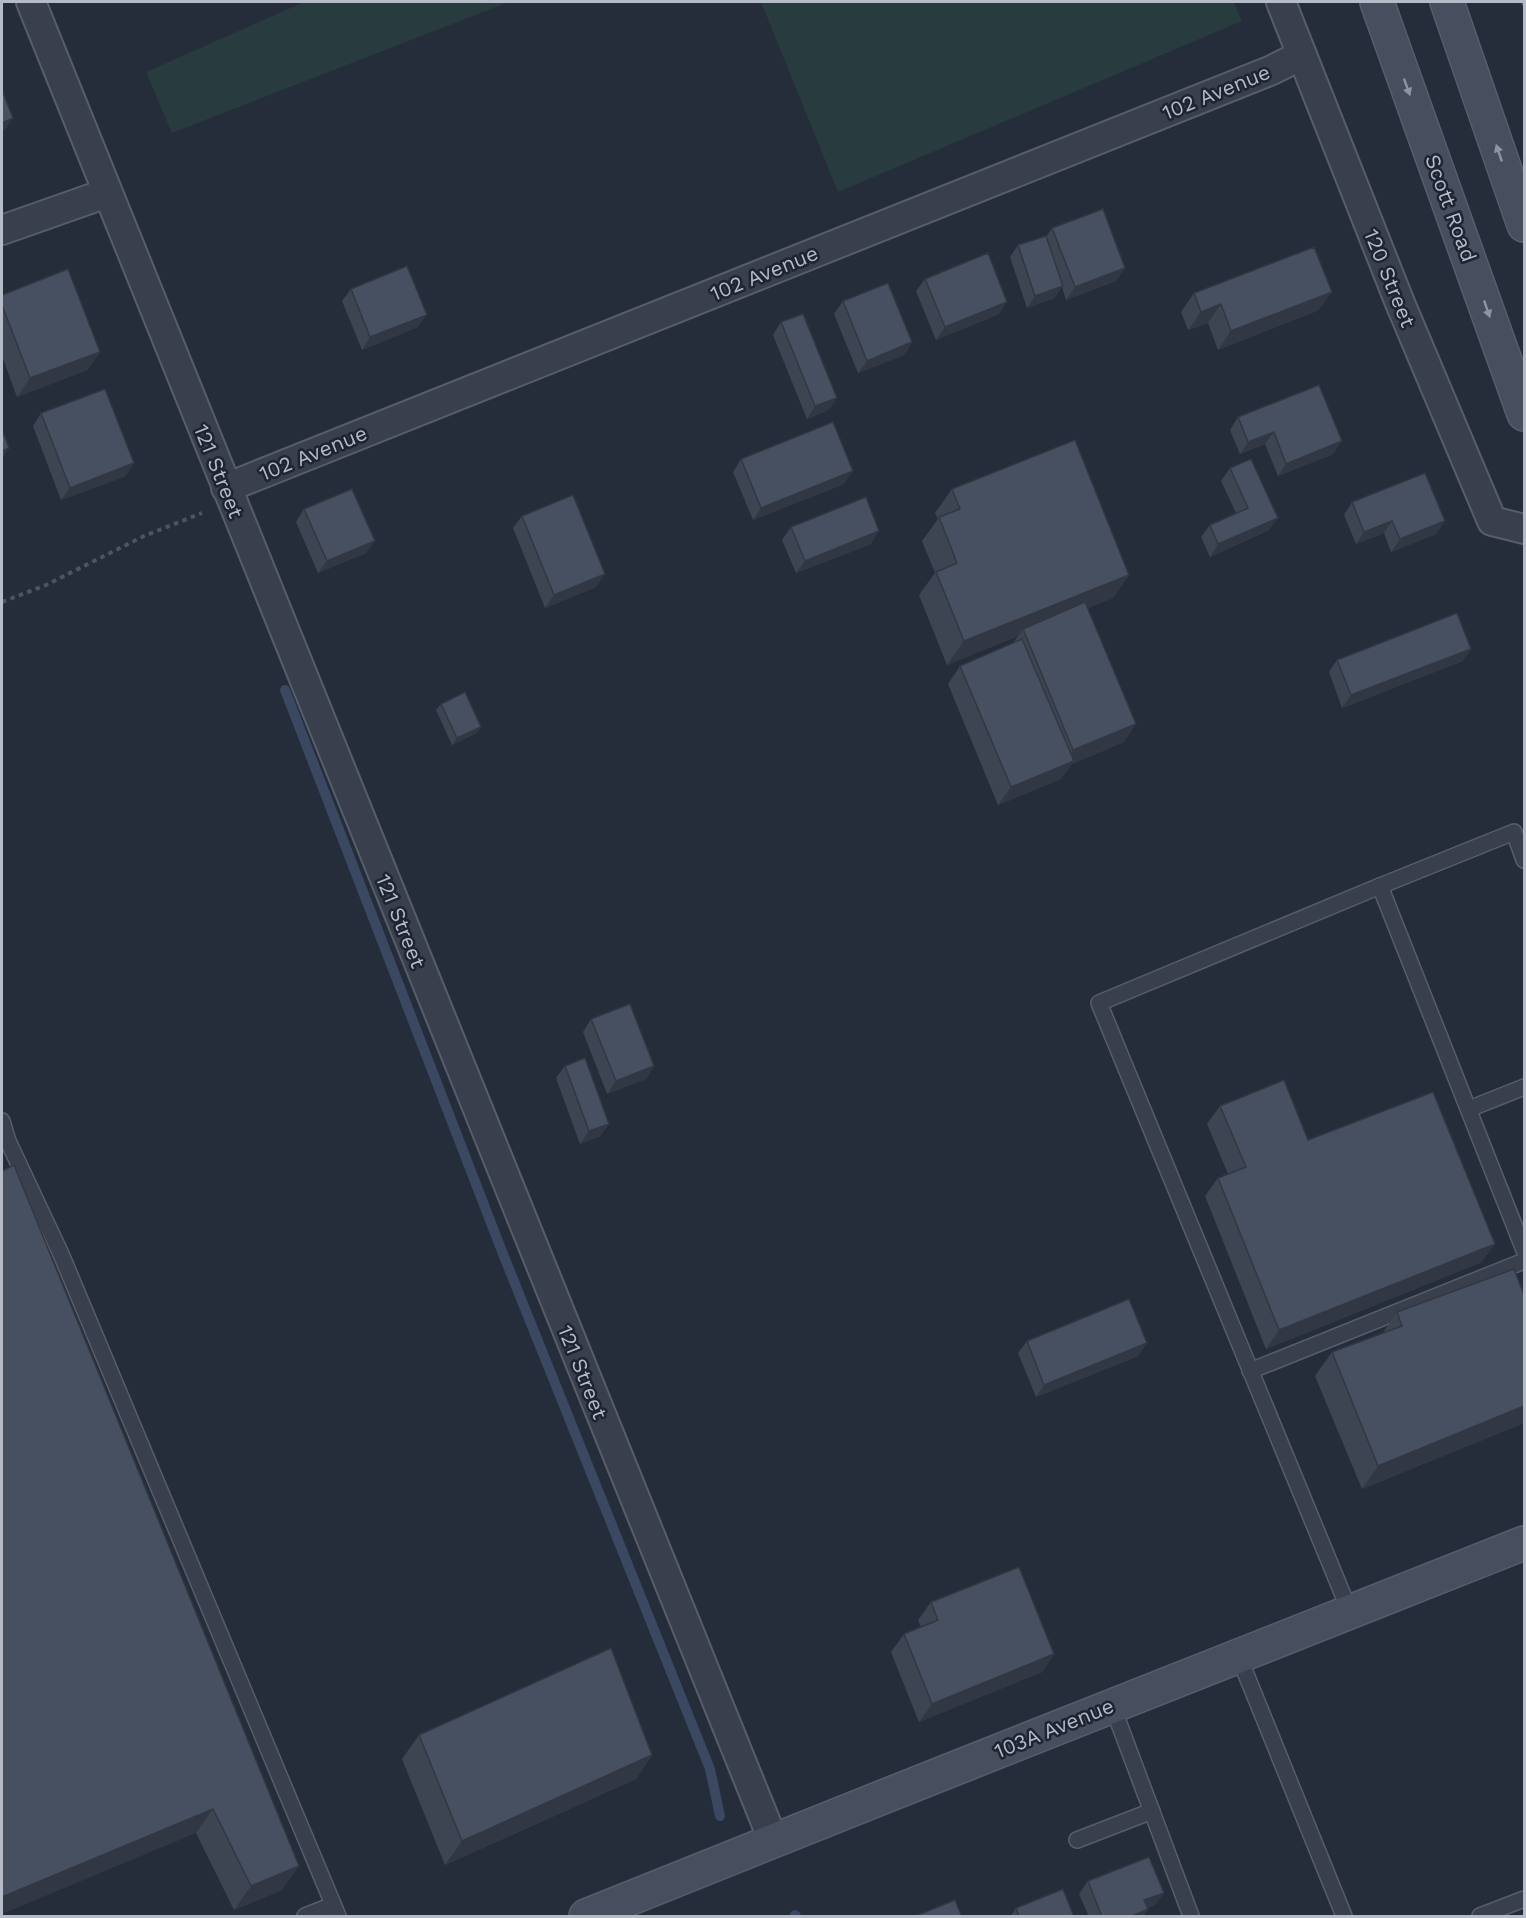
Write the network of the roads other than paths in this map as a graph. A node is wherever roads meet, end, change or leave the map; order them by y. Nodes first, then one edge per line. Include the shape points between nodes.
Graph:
1 (31, 2) edge
2 (1281, 2) edge
3 (1377, 2) edge
4 (1447, 2) edge
5 (1302, 55) junction
6 (107, 193) junction
7 (1524, 225) edge
8 (2, 230) edge
9 (1524, 414) edge
10 (226, 488) junction
11 (1524, 529) edge
12 (1524, 860) edge
13 (1380, 886) junction
14 (1524, 1087) edge
15 (1468, 1109) junction
16 (2, 1122) edge
17 (1524, 1250) edge
18 (1524, 1261) edge
19 (1250, 1371) junction
20 (1524, 1543) edge
21 (1350, 1612) junction
22 (1239, 1657) junction
23 (1112, 1705) junction
24 (1152, 1811) junction
25 (773, 1840) junction
26 (1077, 1840) dead end
27 (1524, 1899) edge
28 (336, 1911) edge
29 (305, 1917) edge
30 (586, 1917) edge
31 (1191, 1917) edge
32 (1344, 1917) edge
33 (1480, 1917) edge

1 - 6 street, 121 Street
2 - 5 street, 120 Street
3 -> 9 street, Scott Road
7 -> 4 street
5 - 10 street, 102 Avenue
5 - 11 street, 120 Street via 1492,521
6 - 8 street
6 - 10 street, 121 Street
10 - 25 street, 121 Street
12 - 13 lane via 1514,832
13 - 15 lane
13 - 19 lane via 1099,1003
14 - 15 lane
15 - 17 lane
16 - 28 lane
18 - 19 lane
19 - 21 lane
20 - 21 street, 103A Avenue
21 - 22 street, 103A Avenue
22 - 23 street, 103A Avenue
22 - 32 lane
23 - 24 lane
23 - 25 street, 103A Avenue
24 - 26 lane
24 - 31 lane
25 - 30 street, 103A Avenue
27 - 33 lane
28 - 29 lane

